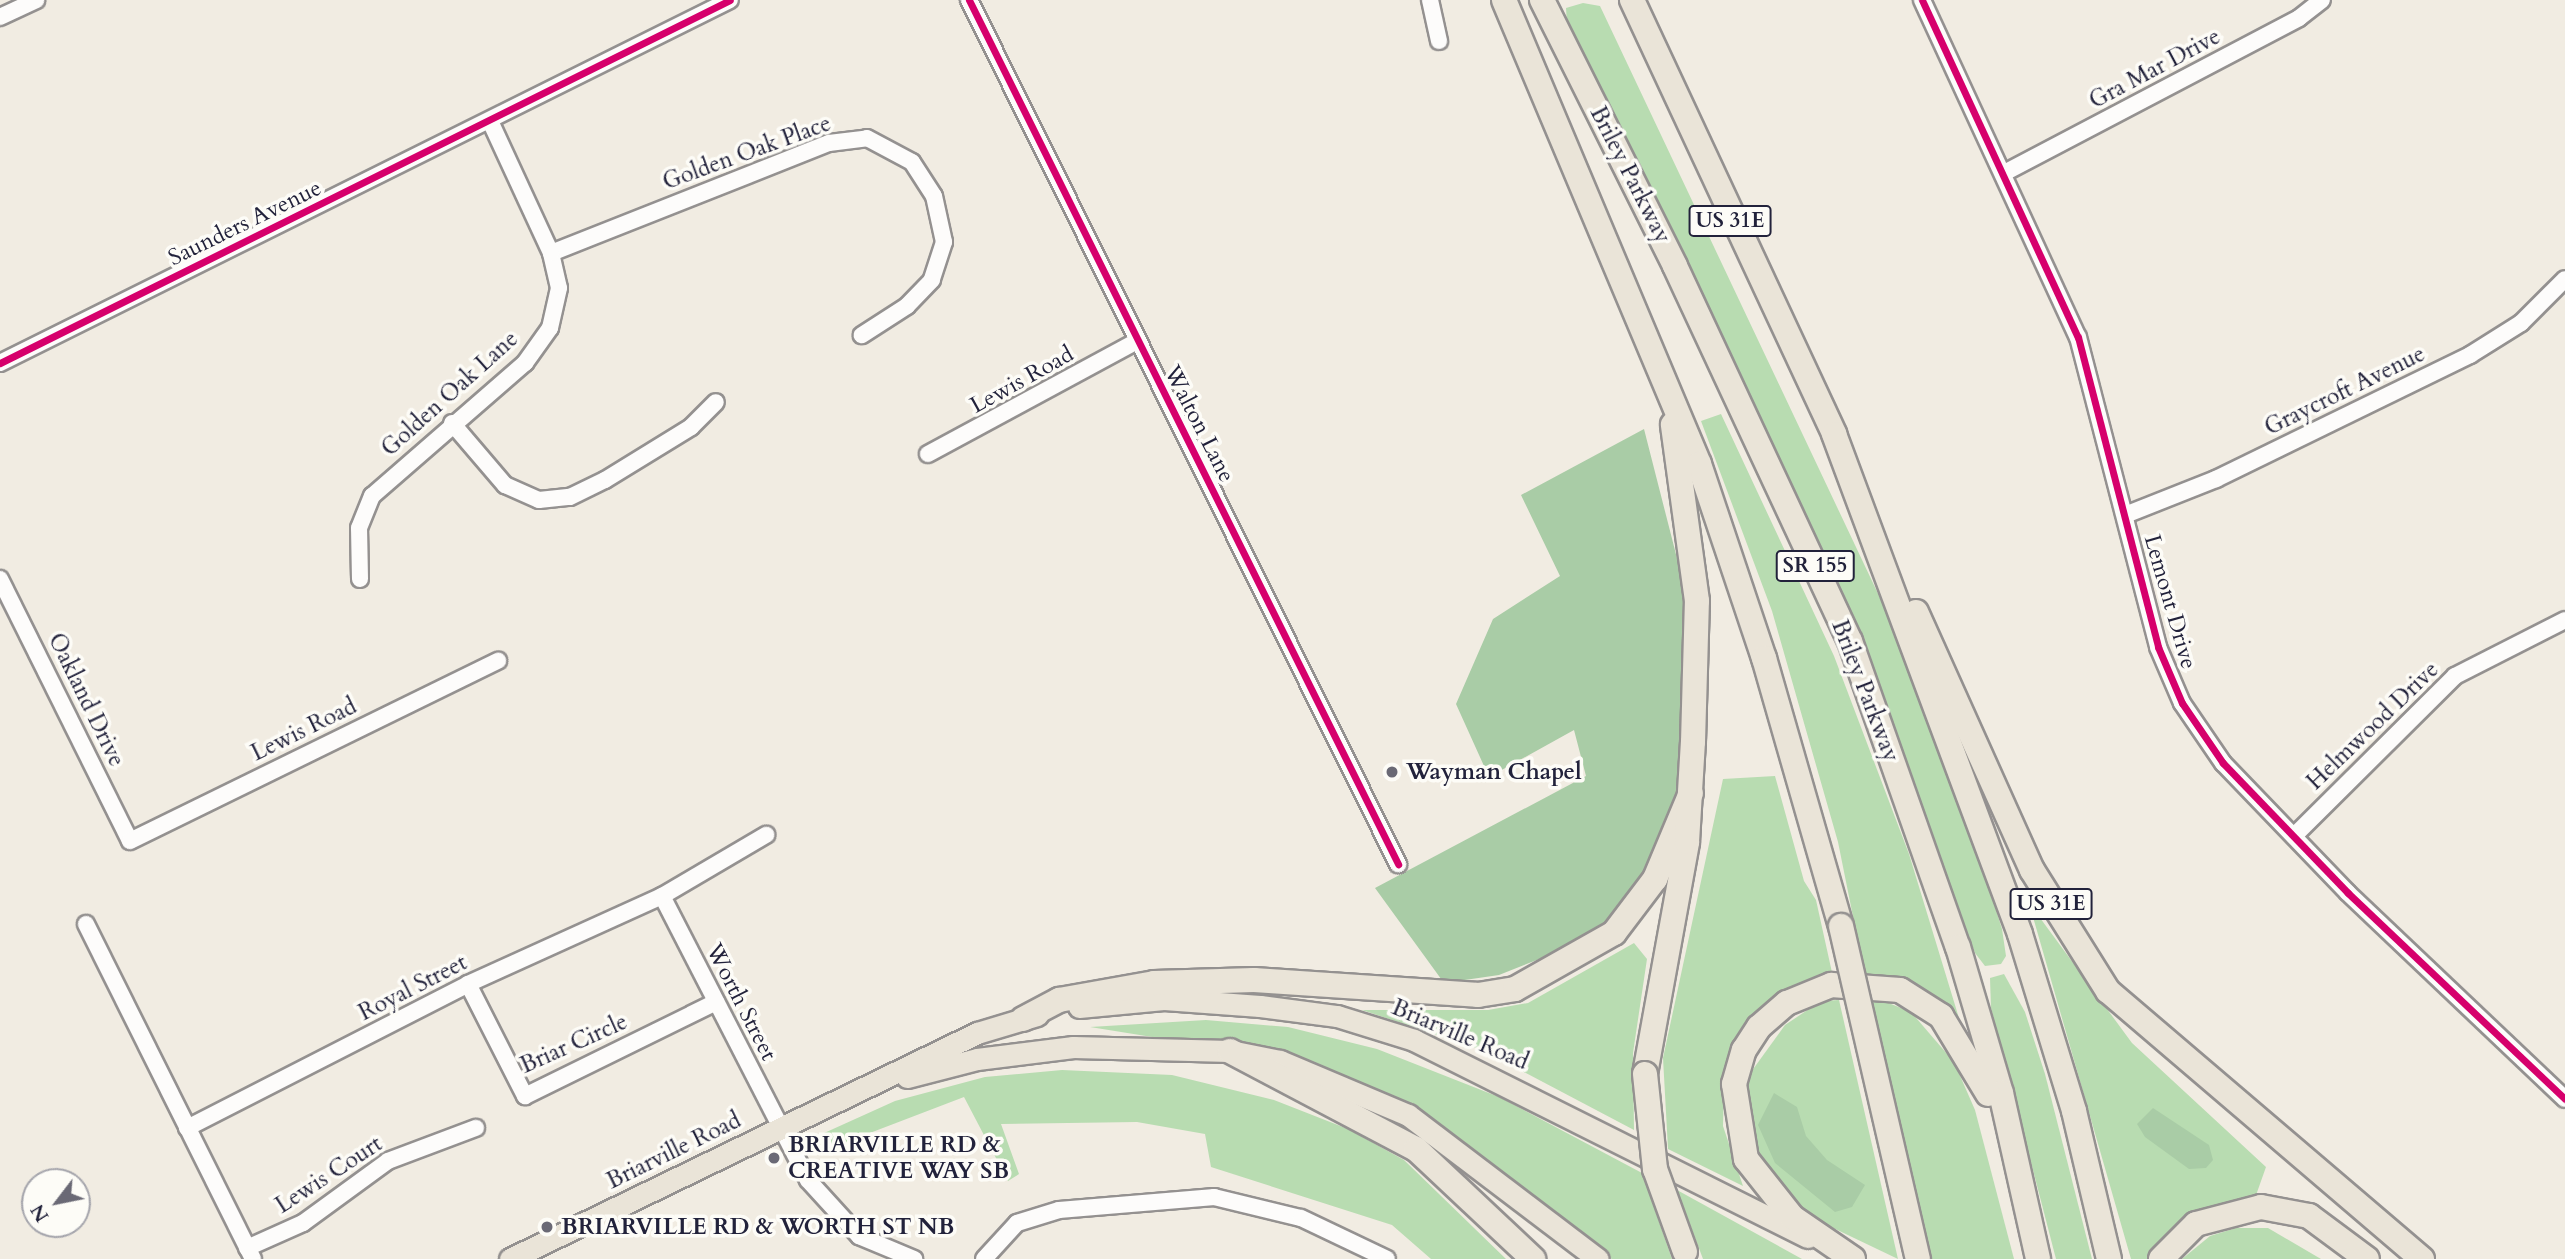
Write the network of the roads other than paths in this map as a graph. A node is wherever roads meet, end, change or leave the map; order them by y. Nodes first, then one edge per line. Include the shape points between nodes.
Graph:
1 (36, 0) edge
2 (730, 0) edge
3 (969, 0) edge
4 (1430, 0) edge
5 (1504, 0) edge
6 (1542, 0) edge
7 (1632, 0) edge
8 (1922, 0) edge
9 (2322, 0) edge
10 (0, 17) edge
11 (1439, 41) dead end
12 (491, 123) junction
13 (2006, 172) junction
14 (551, 253) junction
15 (2564, 282) edge
16 (862, 335) dead end
17 (1135, 342) junction
18 (0, 363) edge
19 (1669, 400) junction
20 (716, 402) dead end
21 (452, 423) junction
22 (1834, 434) junction
23 (928, 454) dead end
24 (2125, 515) junction
25 (0, 579) edge
26 (360, 579) dead end
27 (2565, 620) edge
28 (498, 662) dead end
29 (1691, 793) junction
30 (766, 835) dead end
31 (2294, 836) junction
32 (130, 841) joint
33 (1398, 864) dead end
34 (662, 896) junction
35 (86, 925) dead end
36 (468, 984) junction
37 (716, 1002) junction
38 (1023, 1019) junction
39 (1230, 1051) junction
40 (861, 1089) junction
41 (2565, 1099) edge
42 (187, 1128) junction
43 (476, 1128) dead end
44 (780, 1129) junction
45 (2014, 1161) junction
46 (250, 1253) edge
47 (1687, 1256) edge
48 (510, 1259) edge
49 (914, 1259) edge
50 (984, 1259) edge
51 (1387, 1259) edge
52 (1533, 1259) edge
53 (1598, 1259) edge
54 (1851, 1259) edge
55 (1918, 1259) edge
56 (2038, 1259) edge
57 (2109, 1259) edge
58 (2161, 1259) edge
59 (2367, 1259) edge
60 (2422, 1259) edge

1 - 10 street
2 - 12 street, Saunders Avenue
3 - 17 street, Walton Lane
4 - 11 street
5 - 19 highway
6 - 45 highway, Briley Parkway / SR 155 via 1675,266 1850,641 1958,947
7 - 22 highway, US 31E
8 - 13 street, Lemont Drive
9 - 13 street, Gra Mar Drive via 2299,18
12 - 14 street, Golden Oak Lane
12 - 18 street, Saunders Avenue
13 - 24 street, Lemont Drive via 2078,337
14 - 16 street, Golden Oak Place via 829,143 867,138 912,162 934,195 944,242 932,280 907,306
14 - 21 street, Golden Oak Lane via 559,289 550,328 524,363
15 - 24 street, Graycroft Avenue via 2521,323 2470,355 2216,479
17 - 23 street, Lewis Road
17 - 33 street, Walton Lane
19 - 29 highway via 1698,601
19 - 55 highway, bridge via 1734,564 1841,926
20 - 21 street via 691,427 606,480 570,497 539,500 505,485
21 - 26 street, Golden Oak Lane via 372,496 359,528
22 - 57 highway, SR 155 via 2020,934 2074,1111
22 - 60 highway, US 31E via 2032,870 2108,991
24 - 31 street, Lemont Drive via 2158,647 2182,703 2223,763
25 - 32 street, Oakland Drive
27 - 31 street, Helmwood Drive via 2455,676
28 - 32 street, Lewis Road
29 - 38 highway via 1655,879 1614,933 1515,989 1478,995 1254,981 1154,983 1059,1000
29 - 47 highway, bridge via 1645,1074 1655,1169
30 - 34 street, Royal Street
31 - 41 street, Lemont Drive
34 - 36 street, Royal Street
34 - 37 street, Worth Street
35 - 42 street
36 - 37 street, Briar Circle via 525,1096
36 - 42 street, Royal Street
37 - 44 street, Worth Street
38 - 40 main road, Briarville Road via 977,1033
38 - 54 main road, Briarville Road via 1164,999 1337,1016 1414,1040 1491,1073
39 - 40 main road, Briarville Road via 1073,1047 976,1059
39 - 52 highway via 1416,1149
39 - 53 main road, Briarville Road via 1327,1076 1408,1115
40 - 44 main road, Briarville Road
42 - 46 street
43 - 46 street, Lewis Court via 388,1161 303,1223
44 - 48 main road, Briarville Road
44 - 49 street, Worth Street via 830,1210 859,1236
45 - 54 highway via 1976,1068 1927,1004 1900,990 1852,982 1787,1003 1744,1050 1734,1084 1739,1140 1776,1201
45 - 56 highway, Briley Parkway / SR 155
50 - 51 street via 1017,1223 1059,1209 1214,1197 1301,1218
58 - 59 highway via 2196,1224 2261,1207 2309,1216

